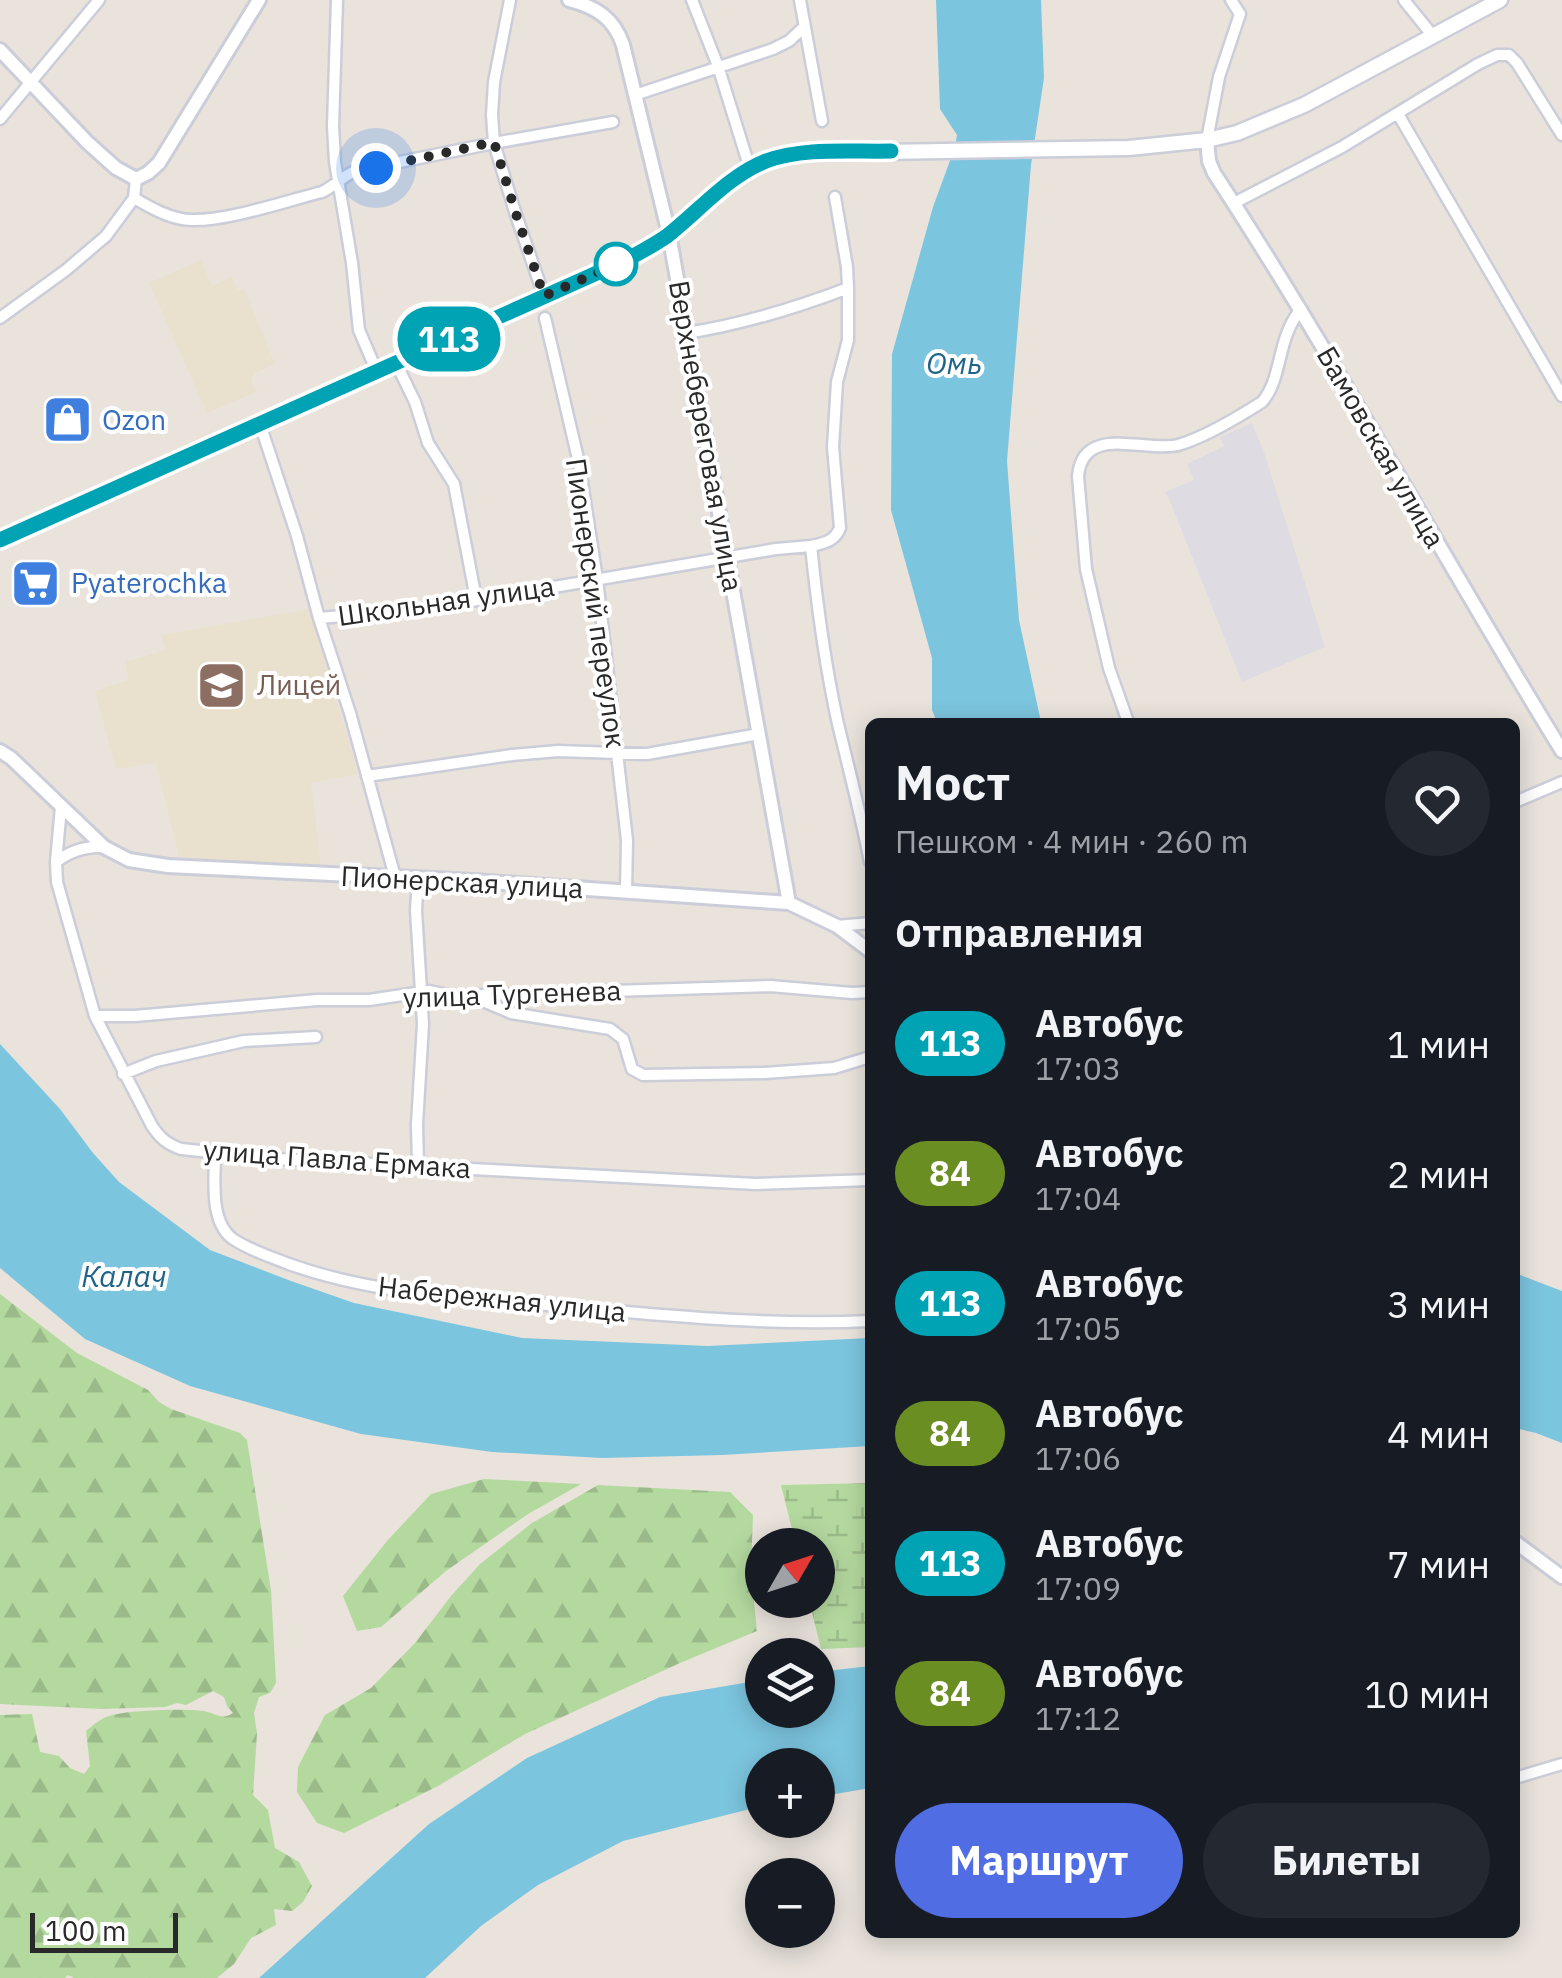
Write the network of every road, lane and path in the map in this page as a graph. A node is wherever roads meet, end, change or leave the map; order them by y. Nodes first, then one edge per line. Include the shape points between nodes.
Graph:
1 (100, 0) edge
2 (260, 0) edge
3 (337, 0) edge
4 (510, 0) edge
5 (569, 0) edge
6 (692, 0) edge
7 (800, 0) edge
8 (1231, 0) edge
9 (1404, 0) edge
10 (1500, 0) edge
11 (804, 27) junction
12 (1434, 36) junction
13 (0, 50) edge
14 (718, 66) junction
15 (30, 84) junction
16 (635, 95) junction
17 (1398, 114) junction
18 (0, 119) edge
19 (822, 120) dead end
20 (614, 122) dead end
21 (1562, 135) edge
22 (1207, 140) junction
23 (494, 142) junction
24 (750, 168) junction
25 (136, 180) junction
26 (337, 184) junction
27 (835, 196) dead end
28 (134, 198) junction
29 (1234, 203) junction
30 (669, 234) junction
31 (848, 288) junction
32 (544, 296) junction
33 (1301, 309) junction
34 (0, 318) edge
35 (546, 318) dead end
36 (688, 333) junction
37 (396, 363) junction
38 (376, 372) junction
39 (1562, 396) edge
40 (260, 424) junction
41 (0, 540) edge
42 (811, 546) junction
43 (728, 558) junction
44 (598, 579) junction
45 (476, 599) junction
46 (319, 618) junction
47 (1127, 718) edge
48 (759, 734) junction
49 (0, 751) edge
50 (1562, 751) edge
51 (616, 754) junction
52 (368, 776) junction
53 (1562, 782) edge
54 (1520, 800) edge
55 (61, 806) junction
56 (865, 834) edge
57 (104, 847) junction
58 (56, 862) junction
59 (395, 878) junction
60 (418, 878) junction
61 (626, 891) junction
62 (789, 903) junction
63 (865, 923) edge
64 (837, 926) junction
65 (865, 946) edge
66 (419, 992) junction
67 (865, 992) edge
68 (471, 995) junction
69 (94, 1016) junction
70 (316, 1037) dead end
71 (865, 1059) edge
72 (123, 1074) junction
73 (215, 1153) junction
74 (418, 1165) junction
75 (865, 1180) edge
76 (865, 1321) edge
77 (1520, 1546) edge
78 (1562, 1577) edge
79 (1562, 1764) edge
80 (1520, 1777) edge

1 - 15 street
2 - 25 street via 159,163
3 - 26 street
4 - 23 street via 494,82
5 - 16 street, Верхнебереговая улица via 614,24
6 - 14 street
7 - 11 street
8 - 22 street via 1240,14
9 - 12 street
10 - 12 main road
11 - 14 street via 773,49
11 - 19 street
12 - 22 main road via 1304,105
13 - 15 street
14 - 16 street
14 - 24 street
15 - 18 street
15 - 25 street
16 - 30 street, Верхнебереговая улица
17 - 21 street via 1478,64 1509,56
17 - 29 street
17 - 39 street
20 - 23 street
22 - 24 main road via 1128,148 793,154
22 - 29 street, Бамовская улица via 1209,161
23 - 26 street via 355,171
23 - 32 street
24 - 30 main road
25 - 28 street
26 - 28 street via 191,221
26 - 38 street via 359,330
27 - 31 street
28 - 34 street via 97,244
29 - 33 street, Бамовская улица
30 - 32 main road
30 - 36 street, Верхнебереговая улица
31 - 36 street
31 - 42 street via 834,446 840,528 830,541
32 - 37 main road
33 - 47 street via 1286,330 1262,402 1174,446 1121,442 1099,446 1080,462 1086,569
33 - 50 street, Бамовская улица
35 - 44 street, Пионерский переулок
36 - 43 street, Верхнебереговая улица
37 - 38 main road
37 - 45 street via 428,443 454,484
38 - 40 main road
40 - 41 main road
40 - 46 street
42 - 43 street, Школьная улица
42 - 56 street via 838,722
43 - 44 street, Школьная улица
43 - 48 street, Верхнебереговая улица
44 - 45 street, Школьная улица
44 - 51 street, Пионерский переулок
45 - 46 street, Школьная улица
46 - 52 street
48 - 51 street
48 - 62 street, Верхнебереговая улица
49 - 55 street, Пионерская улица
51 - 52 street via 512,754
51 - 61 street, Пионерский переулок
52 - 59 street
53 - 54 street
55 - 57 street, Пионерская улица
55 - 58 street, улица Павла Ермака
57 - 58 street
57 - 59 street, Пионерская улица via 129,860 168,866
58 - 69 street, улица Павла Ермака via 60,901
59 - 60 street, Пионерская улица
60 - 61 street, Пионерская улица
60 - 66 street
61 - 62 street, Пионерская улица
62 - 64 street, Пионерская улица
63 - 64 street
64 - 65 street, Пионерская улица
66 - 68 street, улица Тургенева
66 - 69 street, улица Тургенева
66 - 74 street
67 - 68 street, улица Тургенева via 770,986
68 - 71 street via 511,1013 610,1029 623,1040 632,1070 643,1075 834,1068
69 - 72 street, улица Павла Ермака
70 - 72 street via 244,1041
72 - 73 street, улица Павла Ермака via 161,1138 181,1149
73 - 74 street, улица Павла Ермака
73 - 76 street, Набережная улица via 217,1208 226,1232 315,1273 431,1295 600,1310 759,1322
74 - 75 street, улица Павла Ермака via 756,1184
77 - 78 street
79 - 80 street

